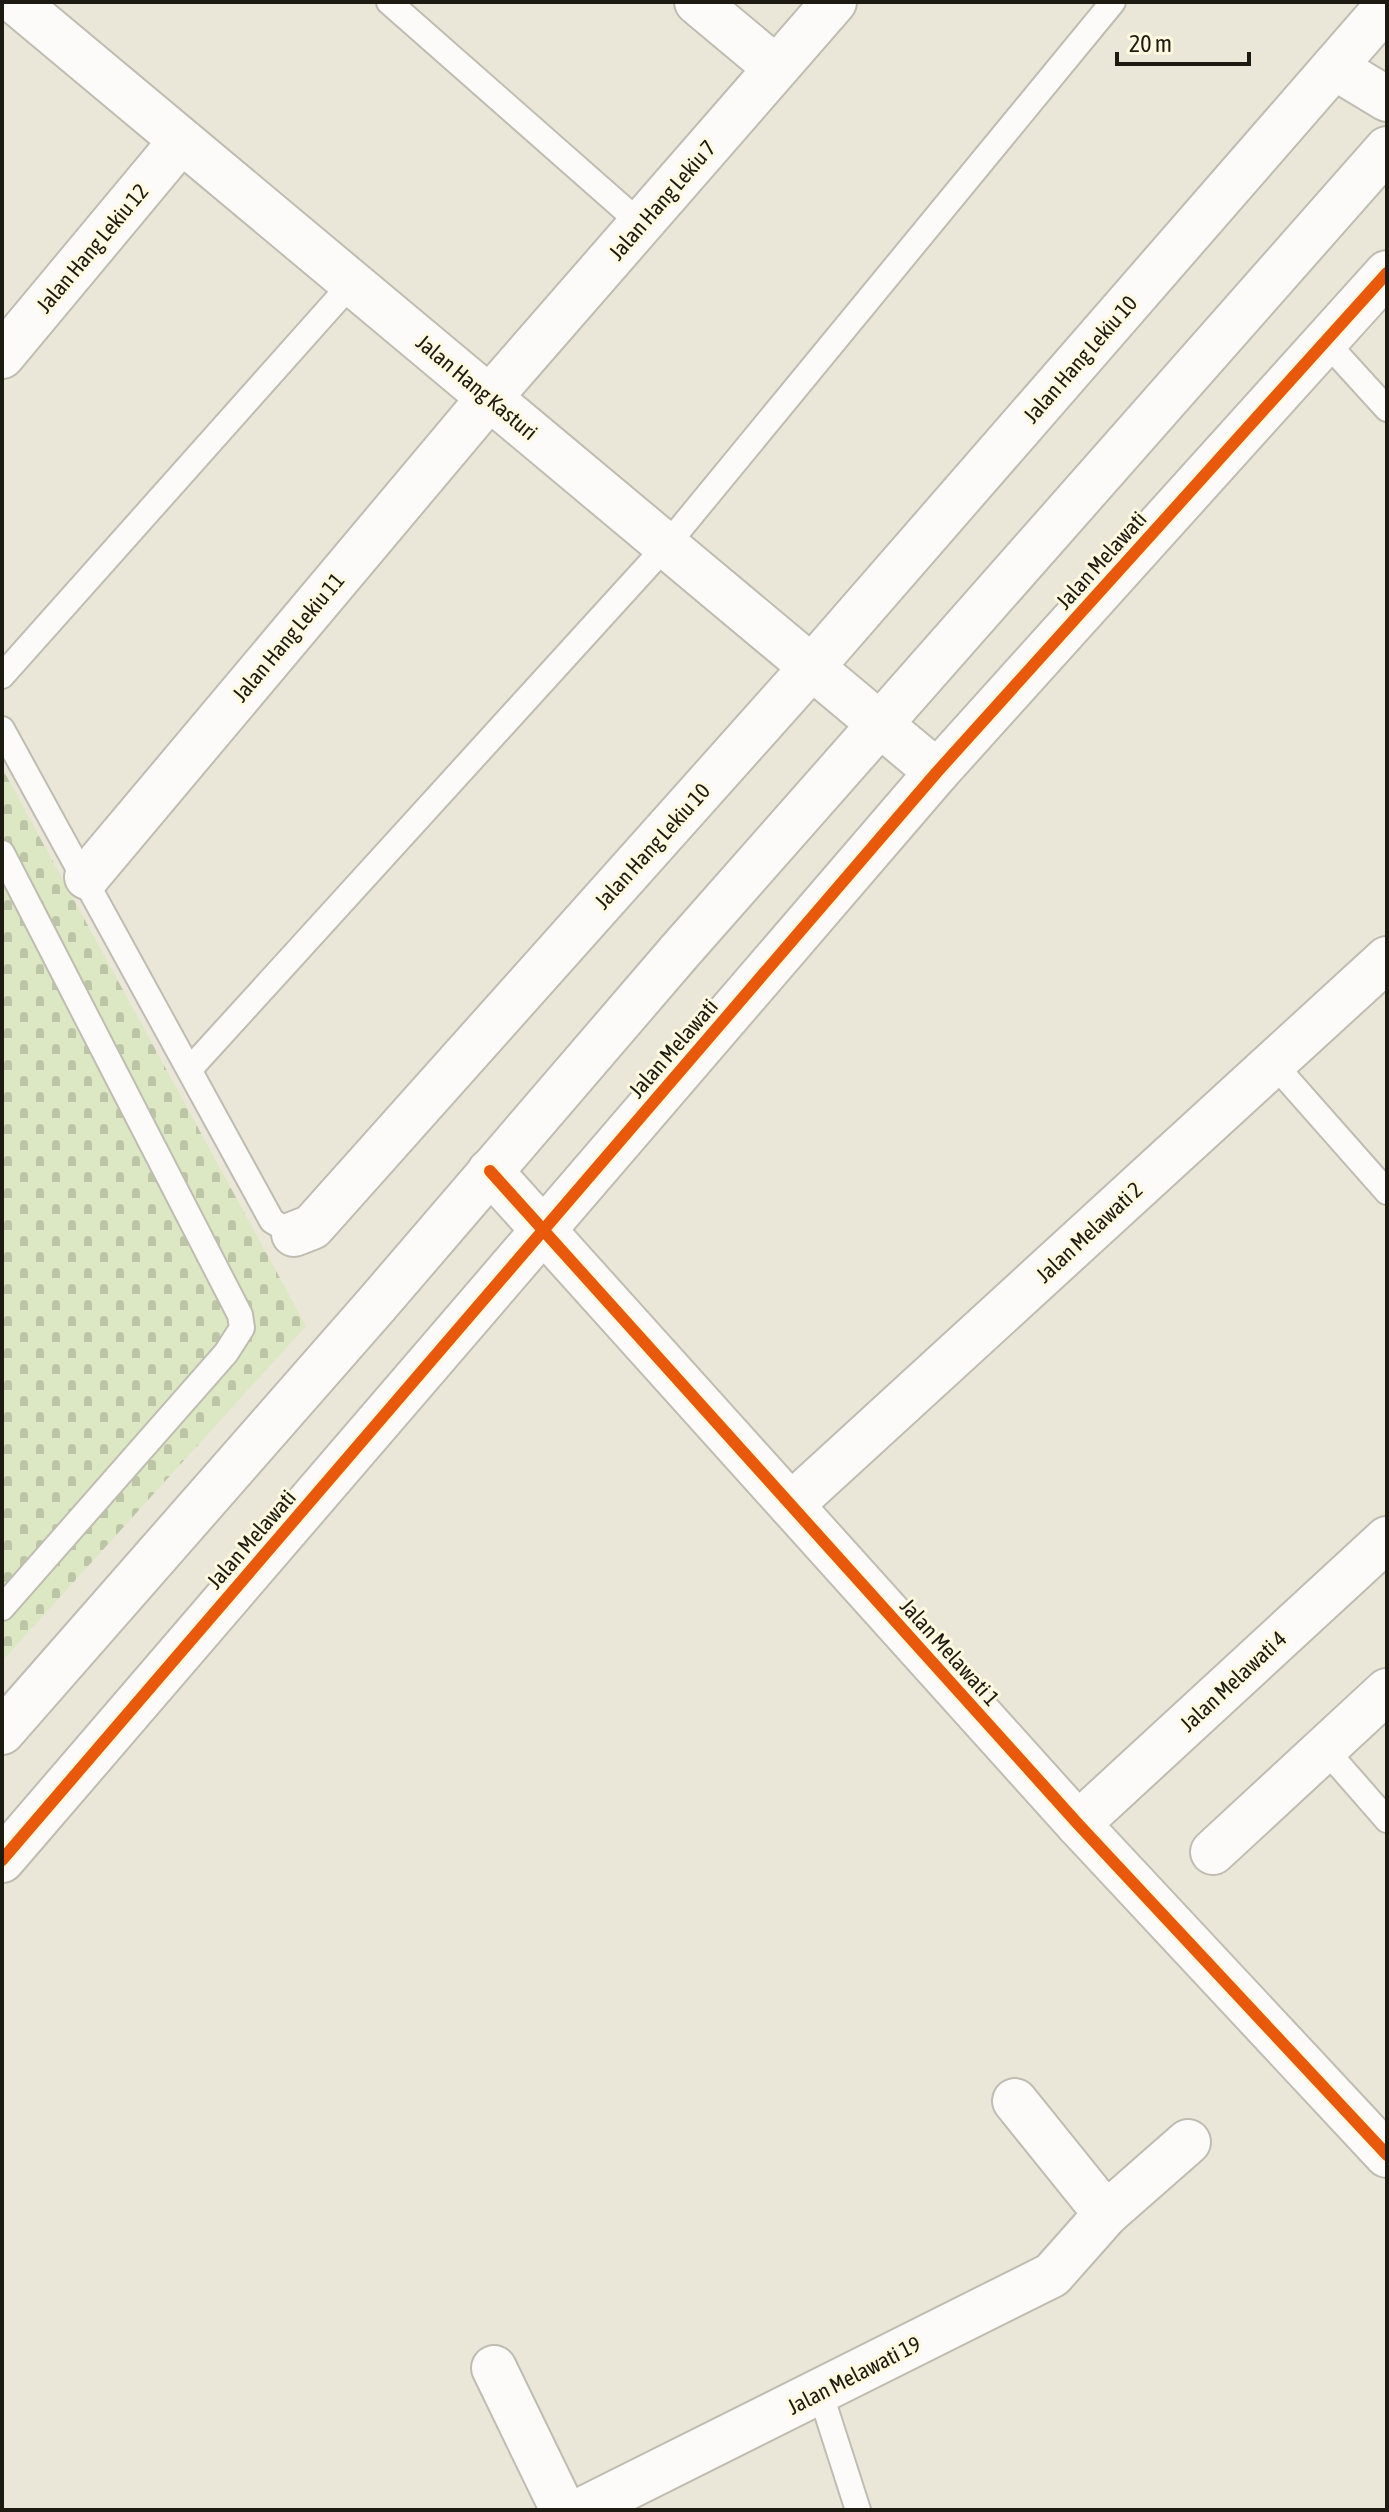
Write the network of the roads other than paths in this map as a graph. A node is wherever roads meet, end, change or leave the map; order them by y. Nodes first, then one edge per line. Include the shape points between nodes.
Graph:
1 (16, 2) edge
2 (389, 2) edge
3 (697, 2) edge
4 (834, 2) edge
5 (1113, 2) edge
6 (1387, 6) edge
7 (1334, 67) junction
8 (776, 68) junction
9 (1387, 99) edge
10 (181, 141) junction
11 (1387, 149) edge
12 (641, 224) junction
13 (1387, 273) edge
14 (352, 283) junction
15 (1325, 341) junction
16 (2, 356) edge
17 (490, 397) junction
18 (1387, 409) edge
19 (666, 546) junction
20 (811, 668) junction
21 (2, 676) edge
22 (881, 725) junction
23 (2, 729) edge
24 (937, 772) junction
25 (2, 853) edge
26 (87, 877) junction
27 (1387, 959) edge
28 (1273, 1063) junction
29 (190, 1069) junction
30 (490, 1171) junction
31 (1387, 1192) edge
32 (542, 1230) junction
33 (294, 1234) joint
34 (791, 1505) junction
35 (1387, 1539) edge
36 (2, 1608) edge
37 (1387, 1691) edge
38 (2, 1732) edge
39 (1324, 1748) junction
40 (1387, 1820) edge
41 (1078, 1824) junction
42 (1213, 1852) dead end
43 (2, 1860) edge
44 (1015, 2101) dead end
45 (1188, 2142) dead end
46 (1387, 2155) edge
47 (1106, 2214) junction
48 (494, 2368) dead end
49 (820, 2392) junction
50 (563, 2510) edge
51 (582, 2510) edge
52 (858, 2510) edge

1 - 10 street, Jalan Hang Kasturi
2 - 12 lane
3 - 8 street
4 - 8 street, Jalan Hang Lekiu 7
5 - 19 lane
6 - 7 street, Jalan Hang Lekiu 10
7 - 9 street
7 - 20 street, Jalan Hang Lekiu 10
8 - 12 street, Jalan Hang Lekiu 7
10 - 14 street, Jalan Hang Kasturi
10 - 16 street, Jalan Hang Lekiu 12
11 - 22 street
12 - 17 street, Jalan Hang Lekiu 7
13 - 15 street, Jalan Melawati
14 - 17 street, Jalan Hang Kasturi
14 - 21 lane
15 - 18 lane
15 - 24 street, Jalan Melawati
17 - 19 street, Jalan Hang Kasturi
17 - 26 street, Jalan Hang Lekiu 11
19 - 20 street, Jalan Hang Kasturi
19 - 29 lane
20 - 22 street, Jalan Hang Kasturi
20 - 33 street, Jalan Hang Lekiu 10 via 312,1227
22 - 24 street, Jalan Hang Kasturi
22 - 30 street
23 - 26 lane, Jalan Hang Lekiu 10
24 - 32 street, Jalan Melawati
25 - 36 lane via 240,1315 242,1328 226,1353
26 - 29 lane, Jalan Hang Lekiu 10
27 - 28 street, Jalan Melawati 2
28 - 31 lane
28 - 34 street, Jalan Melawati 2
29 - 33 lane, Jalan Hang Lekiu 10 via 272,1221
30 - 32 street, Jalan Melawati 1
30 - 38 street
32 - 34 street, Jalan Melawati 1
32 - 43 street, Jalan Melawati
34 - 41 street, Jalan Melawati 1
35 - 41 street, Jalan Melawati 4
37 - 39 street
39 - 40 lane
39 - 42 street
41 - 46 street, Jalan Melawati 1
44 - 47 street
45 - 47 street, Jalan Melawati 19
47 - 49 street, Jalan Melawati 19 via 1052,2275
48 - 50 street
49 - 51 street, Jalan Melawati 19
49 - 52 lane

